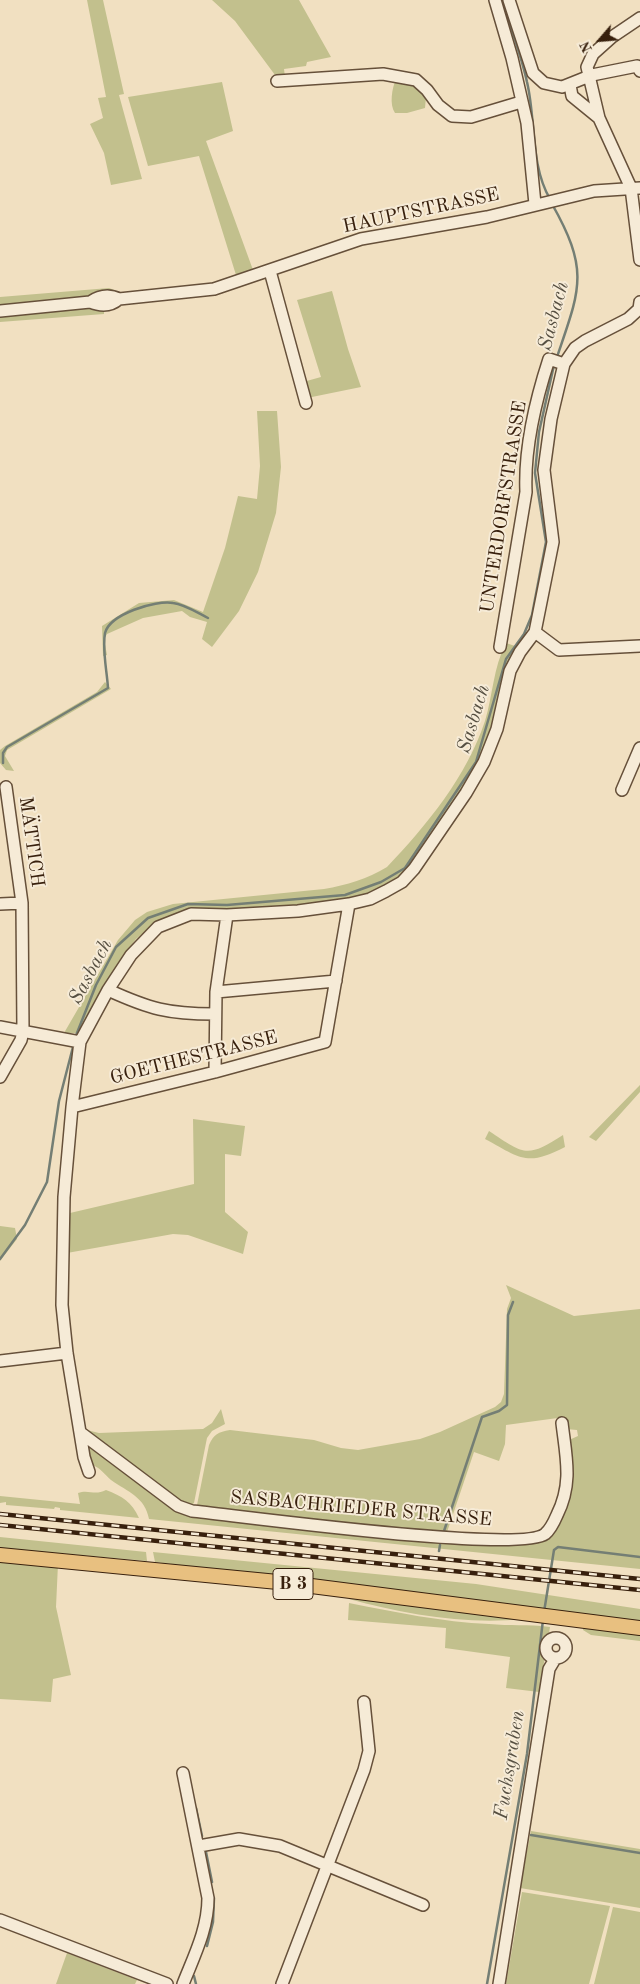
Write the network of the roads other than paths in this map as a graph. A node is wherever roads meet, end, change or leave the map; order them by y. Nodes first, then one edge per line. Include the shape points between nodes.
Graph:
1 (494, 0) edge
2 (509, 0) edge
3 (640, 18) edge
4 (640, 71) edge
5 (588, 76) junction
6 (277, 80) dead end
7 (570, 85) junction
8 (521, 102) junction
9 (599, 118) junction
10 (635, 188) edge
11 (538, 203) junction
12 (640, 260) edge
13 (270, 271) junction
14 (640, 307) edge
15 (0, 311) edge
16 (558, 362) junction
17 (306, 403) dead end
18 (535, 632) junction
19 (640, 646) edge
20 (500, 647) dead end
21 (640, 748) edge
22 (6, 786) dead end
23 (622, 790) dead end
24 (22, 903) junction
25 (0, 904) edge
26 (349, 904) junction
27 (227, 915) junction
28 (336, 981) junction
29 (108, 990) junction
30 (216, 992) junction
31 (214, 1014) junction
32 (0, 1027) edge
33 (22, 1031) junction
34 (74, 1041) junction
35 (215, 1072) junction
36 (0, 1077) edge
37 (72, 1106) junction
38 (67, 1353) junction
39 (0, 1360) edge
40 (562, 1423) dead end
41 (81, 1433) junction
42 (89, 1472) dead end
43 (0, 1555) edge
44 (640, 1628) edge
45 (555, 1659) dead end
46 (364, 1702) dead end
47 (183, 1773) dead end
48 (199, 1846) junction
49 (327, 1865) junction
50 (423, 1905) dead end
51 (0, 1920) edge
52 (167, 1984) edge
53 (183, 1984) edge
54 (282, 1984) edge
55 (499, 1984) edge

1 - 8 street via 512,58
2 - 7 street via 533,73 544,83 562,87
3 - 5 street via 626,25 593,54 587,67
4 - 5 street via 637,66
5 - 7 street
5 - 9 street
6 - 8 street via 383,74 416,80 452,116 471,117
7 - 9 street via 572,96
8 - 11 street
9 - 10 street
10 - 11 street, HAUPTSTRASSE via 594,191
10 - 12 street
11 - 13 street, HAUPTSTRASSE via 487,217 361,239
13 - 15 street, HAUPTSTRASSE via 214,289 122,299 107,305 90,302
13 - 17 street
14 - 16 street via 628,319 585,341
16 - 18 street via 544,470 552,542
16 - 20 street, UNTERDORFSTRASSE via 549,359 532,420 525,467 526,492
18 - 19 street via 558,650
18 - 26 street via 510,671 497,730 484,762 419,862 402,882 370,899
21 - 23 street
22 - 24 street, MÄTTICH
24 - 25 street, MÄTTICH
24 - 33 street, MÄTTICH
26 - 27 street
26 - 28 street
27 - 29 street via 191,914 158,927 130,955
27 - 30 street
28 - 30 street
28 - 35 street, GOETHESTRASSE via 325,1042
29 - 31 street via 146,1007 177,1014
29 - 34 street
30 - 31 street
31 - 35 street
32 - 33 street
33 - 34 street
33 - 36 street, MÄTTICH via 21,1040
34 - 37 street
35 - 37 street, GOETHESTRASSE
37 - 38 street via 64,1197 62,1295
38 - 39 street
38 - 41 street
40 - 41 street, SASBACHRIEDER STRASSE via 568,1473 566,1497 551,1528 538,1538 527,1539 398,1534 192,1511 178,1506
41 - 42 street
43 - 44 main road, B 3 via 288,1583
45 - 55 street via 549,1669
46 - 49 street via 369,1751
47 - 48 street
48 - 49 street via 239,1839 257,1841 280,1846
48 - 53 street via 208,1915
49 - 50 street
49 - 54 street
51 - 52 street

